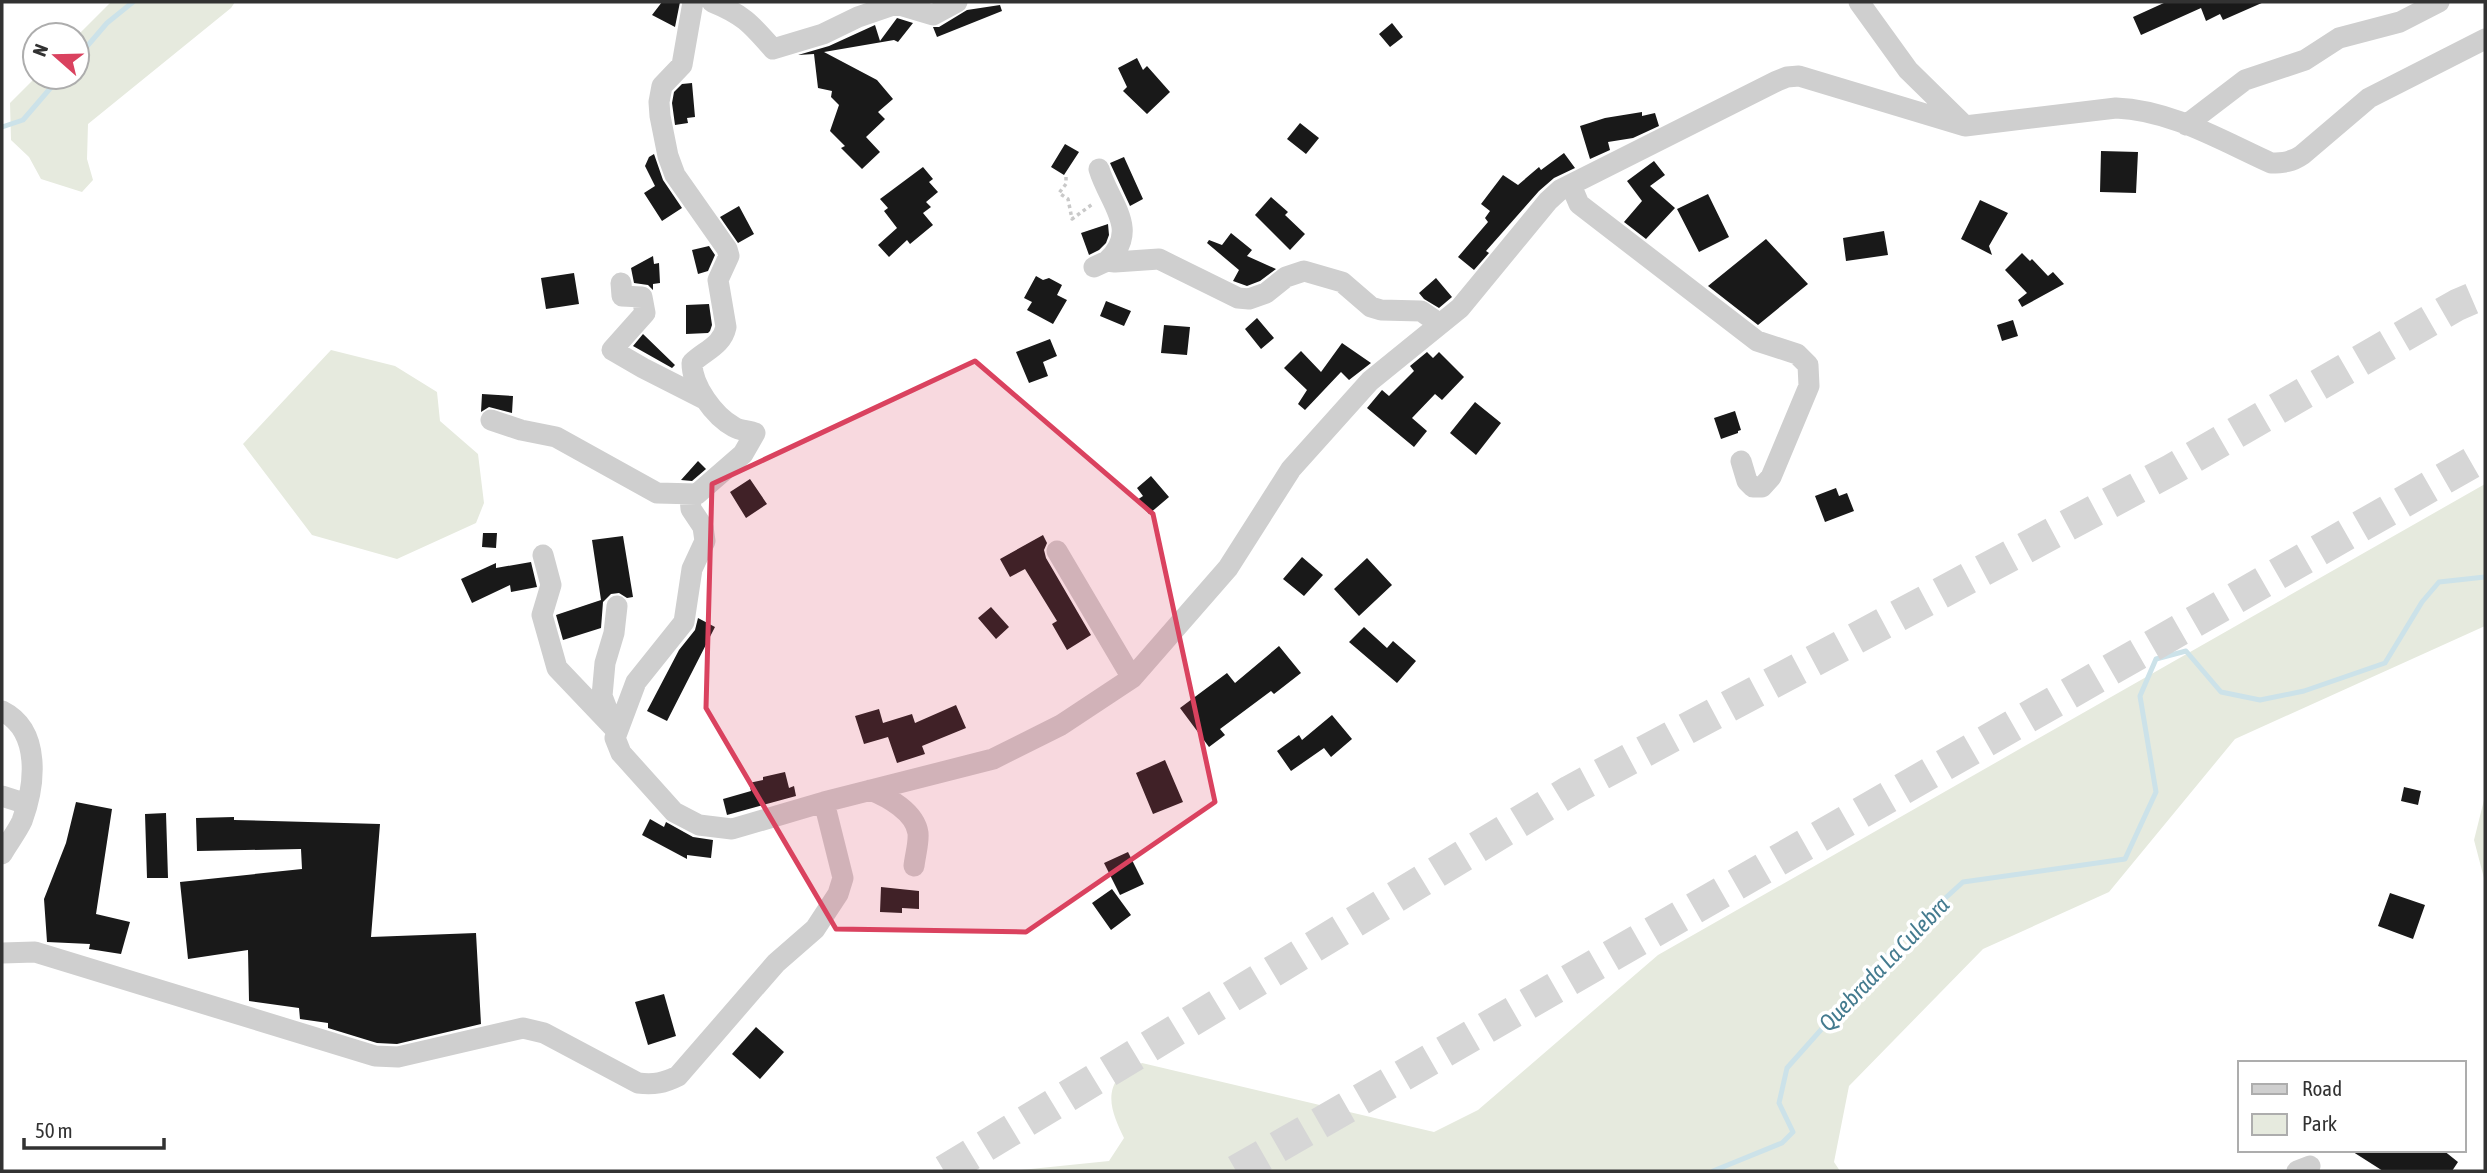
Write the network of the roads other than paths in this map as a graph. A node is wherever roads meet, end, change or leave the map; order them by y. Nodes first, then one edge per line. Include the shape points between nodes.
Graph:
1 (693, 2) edge
2 (712, 2) edge
3 (957, 2) edge
4 (1859, 2) edge
5 (2439, 2) edge
6 (2485, 39) edge
7 (2186, 125) junction
8 (1965, 126) junction
9 (1099, 169) dead end
10 (1571, 185) junction
11 (621, 284) dead end
12 (1440, 324) junction
13 (708, 401) junction
14 (491, 420) dead end
15 (1741, 461) dead end
16 (697, 494) junction
17 (1057, 551) dead end
18 (543, 555) dead end
19 (617, 606) dead end
20 (1132, 678) junction
21 (2, 711) edge
22 (616, 730) junction
23 (870, 790) junction
24 (2, 796) edge
25 (824, 802) junction
26 (27, 804) junction
27 (2, 854) edge
28 (914, 866) dead end
29 (3, 950) edge

1 - 13 street via 682,65 662,86 659,102 675,175 729,256 718,280 724,335 692,363 693,376
2 - 3 street via 735,11 773,49 896,4 933,15
4 - 8 street via 1908,70
5 - 7 street via 2400,22 2339,38 2305,60 2245,80
6 - 7 street via 2369,98 2293,160 2272,163
7 - 8 street via 2140,109 2116,108
8 - 10 street via 1799,76 1787,77
9 - 12 street via 1122,219 1123,234 1117,252 1100,264 1159,259 1245,299 1266,293 1286,276 1304,271 1342,282 1371,307 1422,312
10 - 12 street via 1548,201 1460,308
10 - 15 street via 1579,204 1746,333 1797,354 1808,365 1809,386 1771,477 1762,487 1753,487
11 - 13 street via 622,296 642,297 645,313 612,350
12 - 20 street via 1370,381 1303,454 1228,568
13 - 16 street via 731,426 755,433 743,454
14 - 16 street via 556,437 657,494
16 - 22 street via 690,497 689,504 703,527 705,541 692,569 684,622 636,682
17 - 20 street
18 - 22 street via 551,585 542,615 557,668
19 - 22 street via 602,696
20 - 23 street via 1061,725 993,759
21 - 26 street via 17,720 26,735 33,782
22 - 25 street via 621,753 674,812 699,825 732,829
23 - 25 street
23 - 28 street via 888,797 913,820 918,833
24 - 26 street
25 - 29 street via 843,878 838,894 815,929 776,963 678,1076 653,1085 638,1083 534,1029 386,1058 35,952
26 - 27 street

